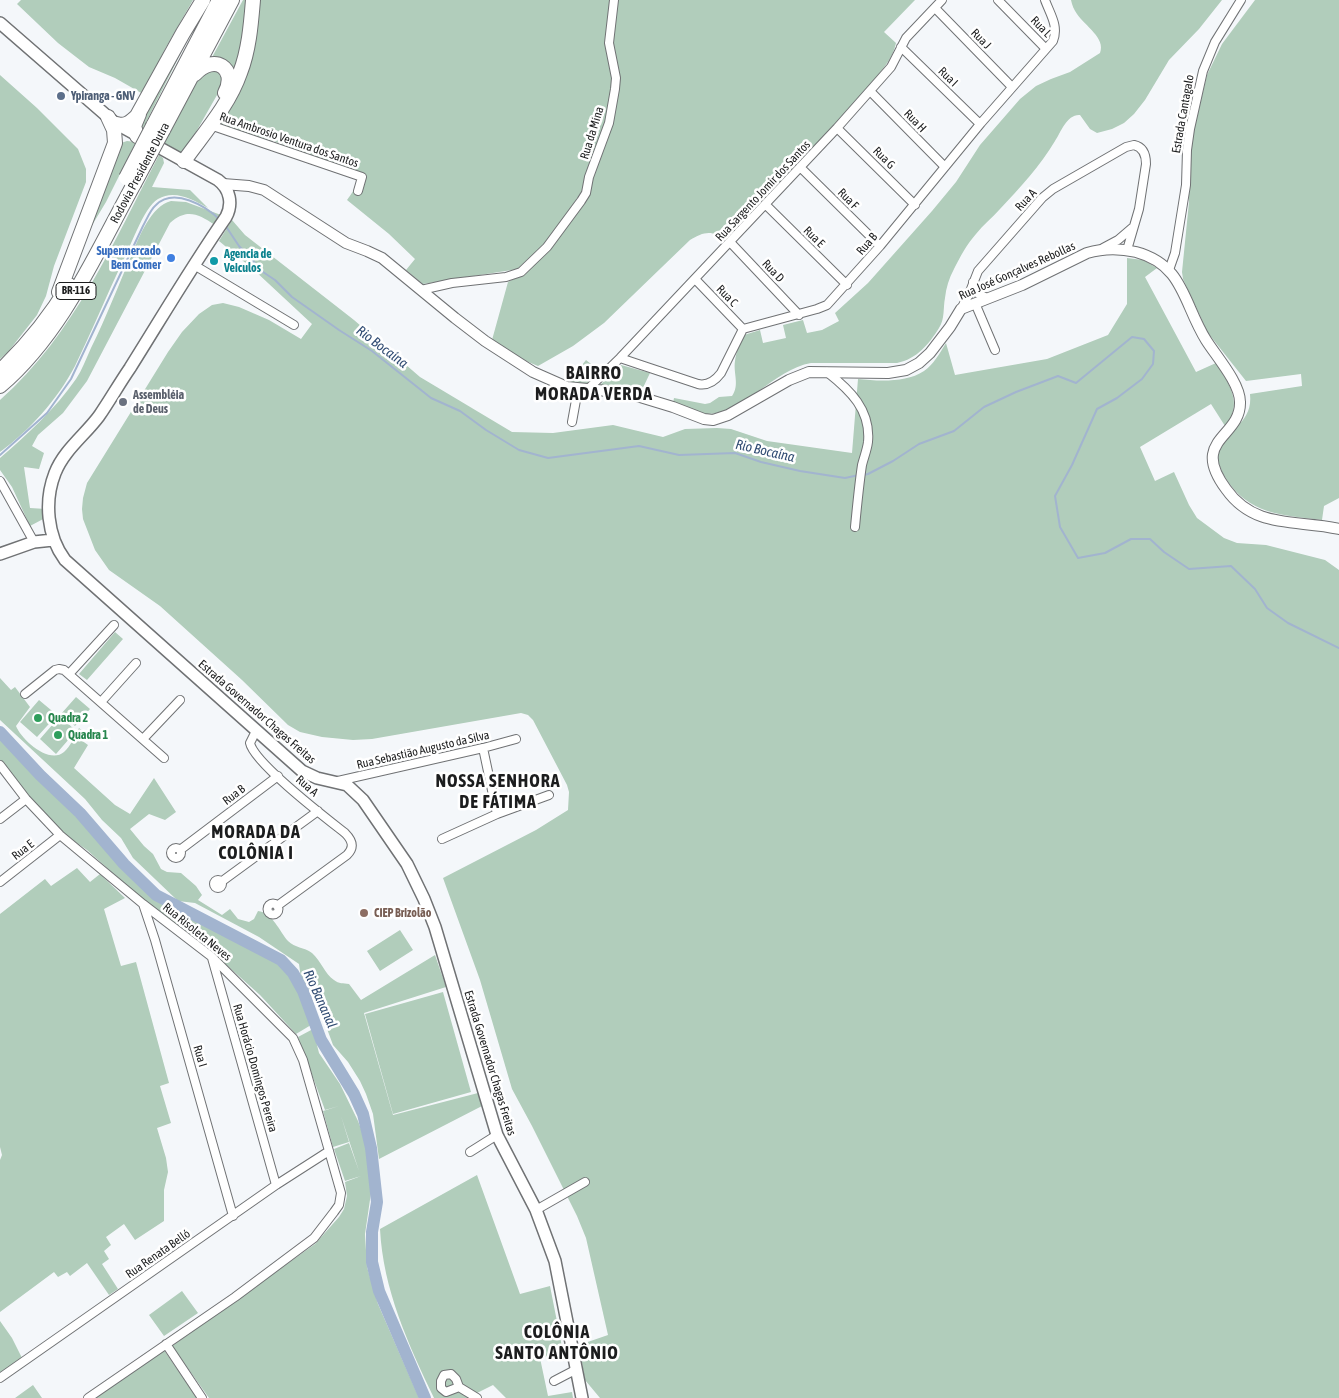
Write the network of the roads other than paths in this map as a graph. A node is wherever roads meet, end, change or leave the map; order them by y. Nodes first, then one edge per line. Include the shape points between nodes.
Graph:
1 (203, 0) edge
2 (219, 0) edge
3 (232, 0) edge
4 (253, 0) edge
5 (614, 0) edge
6 (942, 0) edge
7 (998, 0) edge
8 (1044, 0) edge
9 (1241, 0) edge
10 (935, 8) junction
11 (0, 23) edge
12 (900, 47) junction
13 (1046, 49) junction
14 (1012, 87) junction
15 (184, 90) junction
16 (870, 91) junction
17 (140, 111) junction
18 (112, 120) junction
19 (980, 124) junction
20 (210, 125) junction
21 (158, 128) junction
22 (837, 128) junction
23 (134, 134) junction
24 (115, 143) junction
25 (184, 161) junction
26 (800, 167) junction
27 (945, 167) junction
28 (130, 181) junction
29 (223, 184) junction
30 (358, 191) dead end
31 (766, 205) junction
32 (915, 205) junction
33 (1134, 227) junction
34 (730, 242) junction
35 (880, 246) junction
36 (1097, 250) junction
37 (1127, 250) junction
38 (194, 265) junction
39 (1169, 270) junction
40 (695, 279) junction
41 (974, 282) junction
42 (847, 285) junction
43 (421, 290) junction
44 (987, 298) junction
45 (975, 303) junction
46 (961, 309) junction
47 (51, 314) junction
48 (799, 315) junction
49 (294, 325) dead end
50 (743, 329) junction
51 (995, 350) dead end
52 (620, 358) junction
53 (0, 371) edge
54 (827, 372) junction
55 (0, 386) edge
56 (589, 388) junction
57 (578, 389) junction
58 (572, 422) dead end
59 (0, 481) edge
60 (855, 527) dead end
61 (1339, 529) edge
62 (53, 540) junction
63 (34, 542) junction
64 (0, 554) edge
65 (119, 620) junction
66 (136, 663) dead end
67 (69, 674) junction
68 (24, 694) dead end
69 (180, 700) dead end
70 (101, 702) junction
71 (256, 731) junction
72 (142, 739) junction
73 (516, 739) dead end
74 (483, 748) junction
75 (164, 758) dead end
76 (0, 765) edge
77 (278, 776) junction
78 (334, 782) junction
79 (549, 795) dead end
80 (26, 799) junction
81 (318, 811) junction
82 (497, 814) junction
83 (0, 819) edge
84 (60, 835) junction
85 (442, 839) dead end
86 (180, 850) dead end
87 (0, 882) edge
88 (221, 882) dead end
89 (143, 904) junction
90 (277, 906) dead end
91 (212, 957) junction
92 (497, 1135) junction
93 (329, 1151) junction
94 (470, 1152) dead end
95 (585, 1182) dead end
96 (276, 1185) junction
97 (536, 1210) junction
98 (233, 1216) junction
99 (166, 1344) junction
100 (577, 1370) junction
101 (0, 1378) edge
102 (554, 1381) dead end
103 (459, 1387) dead end
104 (88, 1398) edge
105 (202, 1398) edge
106 (477, 1398) edge
107 (582, 1398) edge

1 - 17 highway
2 - 21 highway, Rodovia Presidente Dutra / BR-116
3 - 15 highway, Rodovia Presidente Dutra / BR-116
4 - 20 highway via 240,74
5 - 43 street, Rua da Mina via 608,43 616,78 609,123 586,193 575,210 547,247 521,272
6 - 10 street, Rua Sargento Jomir dos Santos
7 - 13 street, Rua L
8 - 13 street, Rua B via 1056,29 1053,41
9 - 39 street, Estrada Cantagalo via 1215,42 1202,71 1189,136 1186,185 1175,253
10 - 12 street, Rua Sargento Jomir dos Santos
10 - 14 street, Rua J
11 - 18 main road
12 - 16 street, Rua Sargento Jomir dos Santos via 894,64
12 - 19 street, Rua I
13 - 14 street, Rua B
14 - 19 street, Rua B
15 - 20 highway via 196,73 208,64 219,65 227,71 229,86
15 - 21 highway, Rodovia Presidente Dutra / BR-116
16 - 22 street, Rua Sargento Jomir dos Santos
16 - 27 street, Rua H
17 - 18 highway via 124,125
17 - 23 highway
18 - 23 main road
18 - 24 highway
19 - 27 street, Rua B
20 - 25 highway
20 - 30 street, Rua Ambrosio Ventura dos Santos via 362,177
21 - 28 highway, Rodovia Presidente Dutra / BR-116, bridge
22 - 26 street, Rua Sargento Jomir dos Santos
22 - 32 street, Rua G
23 - 24 highway via 120,133
23 - 25 main road
24 - 47 highway
25 - 29 main road
26 - 31 street, Rua Sargento Jomir dos Santos
26 - 35 street, Rua F
27 - 32 street, Rua B
28 - 47 highway, Rodovia Presidente Dutra / BR-116
28 - 55 highway, Rodovia Presidente Dutra / BR-116 via 67,307 29,358
29 - 38 main road, Estrada Governador Chagas Freitas via 228,191 229,209
29 - 43 street, Rua José Gonçalves Rebollas via 264,190 346,243 382,258
31 - 34 street, Rua Sargento Jomir dos Santos
31 - 42 street, Rua E
32 - 35 street, Rua B
33 - 36 street via 1118,240
33 - 37 street
33 - 41 street, Rua A via 1146,164 1140,147 1134,145 1059,185 1042,198 981,267
34 - 40 street, Rua Sargento Jomir dos Santos
34 - 48 street, Rua D
35 - 42 street, Rua B
36 - 37 street, Rua José Gonçalves Rebollas
36 - 44 street, Rua José Gonçalves Rebollas
37 - 39 street, Rua José Gonçalves Rebollas via 1152,258
38 - 49 street
38 - 62 main road, Estrada Governador Chagas Freitas via 98,417 59,466 50,499
39 - 61 street, Rua José Gonçalves Rebollas via 1240,397 1237,417 1212,455 1216,473 1226,490 1243,508 1266,519
40 - 50 street, Rua C
40 - 52 street, Rua Sargento Jomir dos Santos
41 - 44 street via 977,293
41 - 46 street, Rua A
42 - 48 street, Rua B via 827,305
43 - 57 street, Rua José Gonçalves Rebollas via 454,318 524,366 555,383
44 - 45 street, Rua José Gonçalves Rebollas
45 - 46 street, Rua José Gonçalves Rebollas
45 - 51 street
46 - 54 street, Rua José Gonçalves Rebollas via 930,353 913,367 888,373
47 - 53 highway, Rodovia Presidente Dutra / BR-116
48 - 50 street, Rua B
50 - 52 street via 721,373 707,384 698,384
52 - 56 street, Rua Sargento Jomir dos Santos
54 - 56 street, Rua José Gonçalves Rebollas via 795,377 723,418 713,420 627,393
54 - 60 street via 855,396 868,438
56 - 57 street, Rua José Gonçalves Rebollas
57 - 58 street
59 - 63 street
62 - 63 main road
62 - 65 main road, Estrada Governador Chagas Freitas via 65,560
63 - 64 main road
65 - 67 street
65 - 71 main road, Estrada Governador Chagas Freitas
66 - 70 street
67 - 68 street via 57,669
67 - 70 street
69 - 72 street
70 - 72 street
71 - 77 street, Rua A via 250,741 251,748
71 - 78 main road, Estrada Governador Chagas Freitas via 302,771
72 - 75 street
73 - 74 street, Rua Sebastião Augusto da Silva
74 - 78 street, Rua Sebastião Augusto da Silva
74 - 82 street
76 - 80 street, Rua Risoleta Neves
77 - 81 street, Rua A
77 - 86 street, Rua B
78 - 92 main road, Estrada Governador Chagas Freitas via 350,787 364,800 419,887 435,928
79 - 82 street
80 - 83 street
80 - 84 street, Rua Risoleta Neves
81 - 88 street
81 - 90 street, Rua A via 350,839 351,850
82 - 85 street
84 - 87 street, Rua E
84 - 89 street, Rua Risoleta Neves
89 - 91 street, Rua Risoleta Neves
89 - 98 street, Rua I
91 - 93 street, Rua Risoleta Neves via 293,1038 303,1060
91 - 96 street, Rua Horácio Domingos Pereira
92 - 94 street
92 - 97 main road, Estrada Governador Chagas Freitas
93 - 96 street, Rua Renata Belló
93 - 99 street, Rua Risoleta Neves via 341,1196 318,1234
95 - 97 street
96 - 98 street, Rua Renata Belló
97 - 100 main road, Estrada Governador Chagas Freitas via 555,1262
98 - 101 street, Rua Renata Belló
99 - 104 street, Rua Risoleta Neves
99 - 105 street
100 - 102 street
100 - 107 main road, Estrada Governador Chagas Freitas
103 - 106 street

